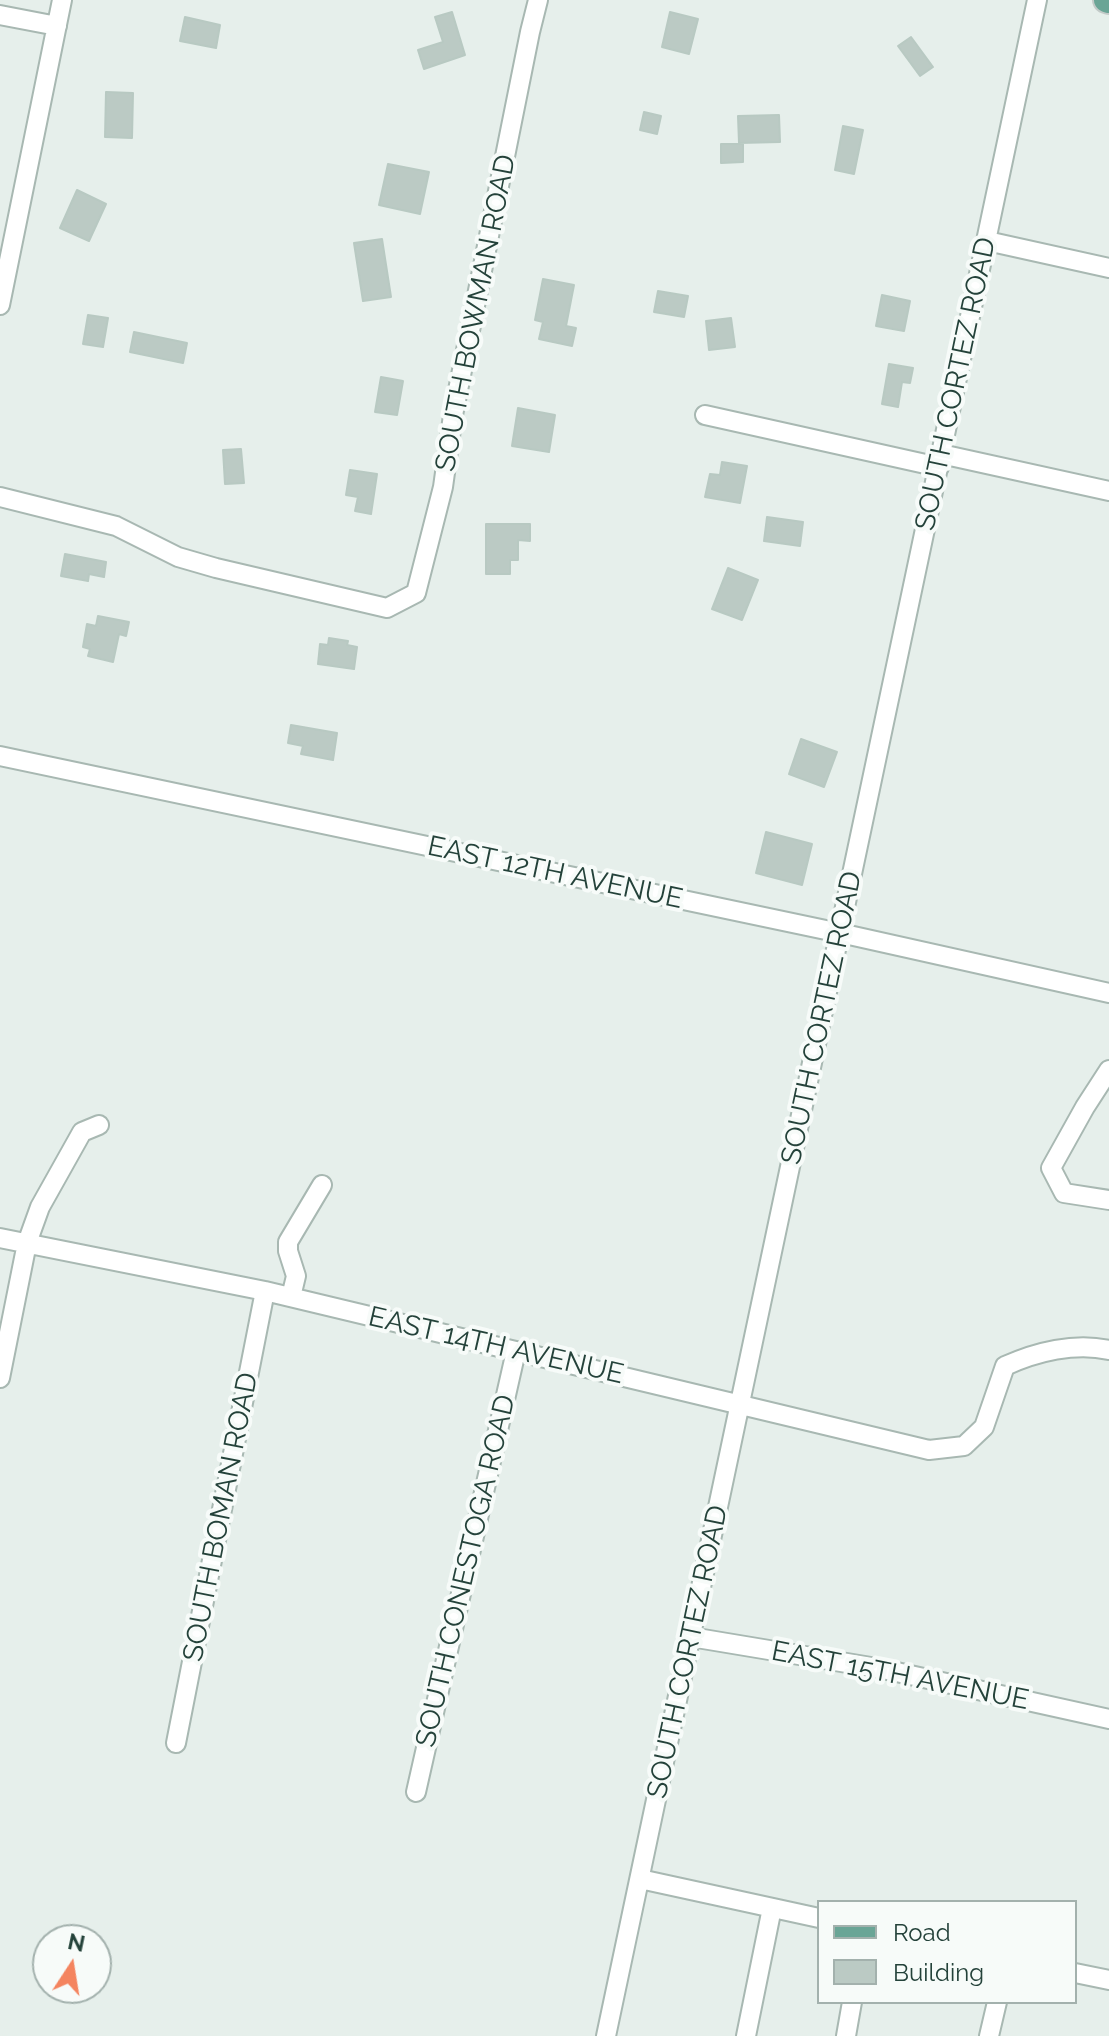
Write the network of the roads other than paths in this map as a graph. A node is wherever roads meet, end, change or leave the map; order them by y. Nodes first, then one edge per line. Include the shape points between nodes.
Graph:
1 (62, 0) edge
2 (538, 0) edge
3 (1037, 0) edge
4 (0, 15) edge
5 (57, 26) junction
6 (987, 241) junction
7 (1109, 268) edge
8 (0, 305) edge
9 (705, 415) dead end
10 (940, 460) junction
11 (1109, 491) edge
12 (0, 497) edge
13 (0, 756) edge
14 (840, 933) junction
15 (1109, 993) edge
16 (1109, 1070) edge
17 (99, 1125) dead end
18 (322, 1185) dead end
19 (1109, 1200) edge
20 (0, 1238) edge
21 (27, 1243) junction
22 (265, 1291) junction
23 (291, 1297) junction
24 (1109, 1350) edge
25 (516, 1351) junction
26 (0, 1378) edge
27 (741, 1405) junction
28 (691, 1637) junction
29 (1109, 1719) edge
30 (176, 1743) dead end
31 (416, 1792) dead end
32 (640, 1879) junction
33 (772, 1908) junction
34 (817, 1918) edge
35 (1077, 1973) edge
36 (1109, 1980) edge
37 (852, 2004) edge
38 (997, 2004) edge
39 (606, 2036) edge
40 (746, 2036) edge
41 (846, 2036) edge
42 (989, 2036) edge

1 - 5 street
2 - 12 street, SOUTH BOWMAN ROAD via 443,487 416,593 387,608 216,568 178,557 116,526
3 - 6 street, SOUTH CORTEZ ROAD
4 - 5 street
5 - 8 street
6 - 7 street
6 - 10 street, SOUTH CORTEZ ROAD
9 - 10 street
10 - 11 street
10 - 14 street, SOUTH CORTEZ ROAD
13 - 14 street, EAST 12TH AVENUE
14 - 15 street, EAST 12TH AVENUE
14 - 27 street, SOUTH CORTEZ ROAD
16 - 19 street via 1051,1168 1064,1193
17 - 21 street via 82,1132 70,1151
18 - 23 street via 288,1242 296,1276
20 - 21 street, EAST 14TH AVENUE
21 - 22 street, EAST 14TH AVENUE
21 - 26 street
22 - 23 street, EAST 14TH AVENUE
22 - 30 street, SOUTH BOMAN ROAD
23 - 25 street, EAST 14TH AVENUE
24 - 27 street, EAST 14TH AVENUE via 1032,1354 1005,1366 984,1427 964,1446 929,1450
25 - 27 street, EAST 14TH AVENUE
25 - 31 street, SOUTH CONESTOGA ROAD
27 - 28 street, SOUTH CORTEZ ROAD
28 - 29 street, EAST 15TH AVENUE via 883,1669
28 - 32 street, SOUTH CORTEZ ROAD
32 - 33 street
32 - 39 street, SOUTH CORTEZ ROAD
33 - 34 street
33 - 40 street
35 - 36 street
37 - 41 street
38 - 42 street

